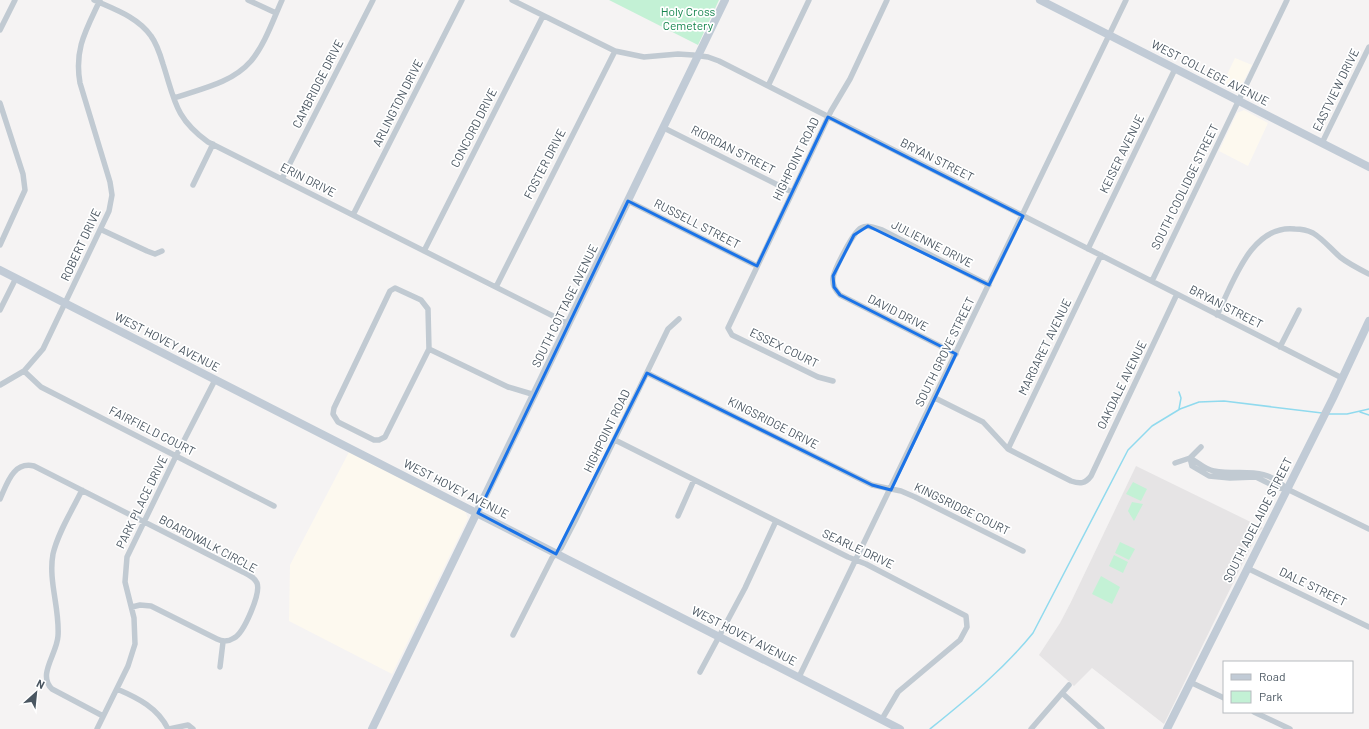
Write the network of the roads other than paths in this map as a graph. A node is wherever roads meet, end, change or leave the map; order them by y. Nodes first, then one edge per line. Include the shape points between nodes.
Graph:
1 (15, 0) edge
2 (248, 0) edge
3 (282, 0) edge
4 (373, 0) edge
5 (462, 0) edge
6 (512, 0) edge
7 (726, 0) edge
8 (809, 0) edge
9 (887, 0) edge
10 (1040, 0) edge
11 (1126, 0) edge
12 (1287, 0) edge
13 (98, 1) edge
14 (276, 14) junction
15 (544, 16) junction
16 (0, 30) edge
17 (1109, 35) junction
18 (1369, 47) edge
19 (615, 51) junction
20 (698, 56) junction
21 (1175, 69) junction
22 (768, 86) junction
23 (174, 98) junction
24 (1238, 101) junction
25 (0, 103) edge
26 (828, 117) junction
27 (664, 128) junction
28 (1322, 143) junction
29 (213, 144) junction
30 (1369, 167) edge
31 (282, 179) junction
32 (193, 185) dead end
33 (792, 192) junction
34 (628, 201) junction
35 (353, 215) junction
36 (1023, 216) junction
37 (102, 230) junction
38 (0, 245) edge
39 (1088, 249) junction
40 (162, 251) dead end
41 (424, 251) junction
42 (1101, 255) junction
43 (757, 266) junction
44 (0, 270) edge
45 (1369, 274) edge
46 (16, 278) junction
47 (1152, 282) junction
48 (990, 285) junction
49 (496, 287) junction
50 (834, 287) joint
51 (1177, 294) junction
52 (66, 304) junction
53 (0, 310) edge
54 (1299, 310) dead end
55 (1217, 315) junction
56 (679, 319) dead end
57 (1369, 321) edge
58 (569, 324) junction
59 (729, 329) joint
60 (1280, 347) junction
61 (429, 349) junction
62 (956, 354) junction
63 (24, 370) junction
64 (647, 372) junction
65 (1342, 378) junction
66 (215, 380) junction
67 (833, 381) dead end
68 (0, 385) edge
69 (535, 395) junction
70 (935, 398) junction
71 (615, 440) junction
72 (1201, 447) dead end
73 (1008, 449) junction
74 (176, 456) junction
75 (1190, 458) junction
76 (1175, 463) dead end
77 (694, 480) junction
78 (1287, 489) junction
79 (82, 490) junction
80 (891, 490) junction
81 (0, 500) edge
82 (274, 506) dead end
83 (478, 513) junction
84 (678, 516) dead end
85 (143, 521) junction
86 (776, 521) junction
87 (1369, 529) edge
88 (1023, 551) dead end
89 (556, 554) junction
90 (857, 560) junction
91 (1247, 568) junction
92 (132, 607) junction
93 (1369, 626) edge
94 (513, 635) dead end
95 (719, 638) junction
96 (223, 642) junction
97 (220, 667) dead end
98 (700, 672) dead end
99 (799, 677) junction
100 (1190, 682) junction
101 (1069, 685) dead end
102 (117, 689) junction
103 (1062, 693) junction
104 (1223, 698) edge
105 (1256, 713) edge
106 (103, 716) junction
107 (882, 720) junction
108 (97, 729) edge
109 (168, 729) edge
110 (193, 729) edge
111 (372, 729) edge
112 (900, 729) edge
113 (1031, 729) edge
114 (1102, 729) edge
115 (1167, 729) edge
116 (1290, 729) edge

1 - 16 street
2 - 14 street
3 - 14 street
4 - 31 street, CAMBRIDGE DRIVE
5 - 35 street, ARLINGTON DRIVE
6 - 15 street, BRYAN STREET
7 - 20 main road, SOUTH COTTAGE AVENUE
8 - 22 street
9 - 26 street, HIGHPOINT ROAD via 850,79
10 - 17 main road, WEST COLLEGE AVENUE
11 - 17 street, SOUTH GROVE STREET
12 - 24 street, SOUTH COOLIDGE STREET
13 - 23 street, ERIN DRIVE via 130,17 151,35
13 - 37 street, ROBERT DRIVE via 82,39 77,67 110,182 111,203
14 - 23 street via 259,49 242,70 218,84
15 - 19 street, BRYAN STREET
15 - 41 street, CONCORD DRIVE
17 - 21 main road, WEST COLLEGE AVENUE
17 - 36 street, SOUTH GROVE STREET
18 - 28 street, EASTVIEW DRIVE
19 - 20 street, BRYAN STREET via 644,57 678,54
19 - 49 street, FOSTER DRIVE
20 - 22 street, BRYAN STREET via 719,61
20 - 27 main road, SOUTH COTTAGE AVENUE
21 - 24 main road, WEST COLLEGE AVENUE
21 - 39 street, KEISER AVENUE
22 - 26 street, BRYAN STREET
23 - 29 street, ERIN DRIVE via 178,111 188,126
24 - 28 main road, WEST COLLEGE AVENUE
24 - 47 street, SOUTH COOLIDGE STREET
25 - 38 street via 25,190
26 - 33 street, HIGHPOINT ROAD
26 - 36 street, BRYAN STREET
27 - 33 street, RIORDAN STREET
27 - 34 main road, SOUTH COTTAGE AVENUE
28 - 30 main road, WEST COLLEGE AVENUE
29 - 31 street, ERIN DRIVE
29 - 32 street
31 - 35 street, ERIN DRIVE
33 - 43 street, HIGHPOINT ROAD
34 - 43 street, RUSSELL STREET
34 - 58 main road, SOUTH COTTAGE AVENUE
35 - 41 street, ERIN DRIVE
36 - 39 street, BRYAN STREET
36 - 48 street, SOUTH GROVE STREET
37 - 40 street via 155,254
37 - 52 street, ROBERT DRIVE
39 - 42 street, BRYAN STREET
41 - 49 street, ERIN DRIVE
42 - 47 street, BRYAN STREET
42 - 73 street, MARGARET AVENUE
43 - 59 street, HIGHPOINT ROAD via 729,324
44 - 46 main road, WEST HOVEY AVENUE
45 - 55 street via 1350,264 1311,232 1290,228 1278,229 1249,252
46 - 52 main road, WEST HOVEY AVENUE
46 - 53 street
47 - 51 street, BRYAN STREET
48 - 50 street, JULIENNE DRIVE via 882,230 864,227 854,235 833,276
48 - 62 street, SOUTH GROVE STREET
49 - 58 street, ERIN DRIVE
50 - 62 street, DAVID DRIVE via 840,295
51 - 55 street, BRYAN STREET
51 - 73 street, OAKDALE AVENUE via 1090,476 1083,483 1071,481
52 - 63 street, ROBERT DRIVE via 43,349
52 - 66 main road, WEST HOVEY AVENUE
54 - 60 street
55 - 60 street, BRYAN STREET
56 - 64 street, HIGHPOINT ROAD via 668,328
57 - 65 main road, SOUTH ADELAIDE STREET
58 - 69 main road, SOUTH COTTAGE AVENUE
59 - 67 street, ESSEX COURT via 732,334 818,377
60 - 65 street, BRYAN STREET
61 - 61 street via 428,313 425,304 399,289 393,290 334,408 333,414 338,422 374,440 383,439
61 - 69 street via 508,387
62 - 70 street, SOUTH GROVE STREET
63 - 68 street, ROBERT DRIVE
63 - 74 street, FAIRFIELD COURT via 41,387
64 - 71 street, HIGHPOINT ROAD
64 - 80 street, KINGSRIDGE DRIVE via 872,485
65 - 78 main road, SOUTH ADELAIDE STREET
66 - 74 street, PARK PLACE DRIVE
66 - 83 main road, WEST HOVEY AVENUE
69 - 83 main road, SOUTH COTTAGE AVENUE
70 - 73 street via 983,422
70 - 80 street, SOUTH GROVE STREET
71 - 77 street, SEARLE DRIVE
71 - 89 street, HIGHPOINT ROAD
72 - 75 street
74 - 82 street, FAIRFIELD COURT
74 - 85 street, PARK PLACE DRIVE
75 - 76 street
75 - 78 street via 1192,466 1209,476 1256,477 1278,488
77 - 84 street
77 - 86 street, SEARLE DRIVE
78 - 87 street
78 - 91 main road, SOUTH ADELAIDE STREET
79 - 81 street via 34,466 21,466 11,475
79 - 85 street
79 - 106 street via 60,535 53,556 59,623 58,637 45,676 47,684 52,689
80 - 88 street, KINGSRIDGE COURT via 915,497
80 - 90 street, SOUTH GROVE STREET
83 - 89 main road, WEST HOVEY AVENUE
83 - 111 main road, SOUTH COTTAGE AVENUE
85 - 92 street, PARK PLACE DRIVE via 127,557 125,569 126,587
85 - 96 street, BOARDWALK CIRCLE via 255,579 258,597 240,632 234,639
86 - 90 street, SEARLE DRIVE
86 - 95 street
89 - 94 street, HIGHPOINT ROAD
89 - 95 main road, WEST HOVEY AVENUE
90 - 99 street, SOUTH GROVE STREET
90 - 107 street, SEARLE DRIVE via 962,612 968,620 966,632 960,640 898,692
91 - 93 street, DALE STREET
91 - 100 main road, SOUTH ADELAIDE STREET
92 - 96 street via 151,606
92 - 102 street, PARK PLACE DRIVE via 135,644
95 - 98 street
95 - 99 main road, WEST HOVEY AVENUE
96 - 97 street
99 - 107 main road, WEST HOVEY AVENUE
100 - 104 street
100 - 115 main road, SOUTH ADELAIDE STREET
101 - 103 street
102 - 106 street, PARK PLACE DRIVE
102 - 109 street via 145,702 158,714
103 - 113 street
103 - 114 street
105 - 116 street
106 - 108 street, PARK PLACE DRIVE
107 - 112 main road, WEST HOVEY AVENUE
109 - 110 street via 188,725

